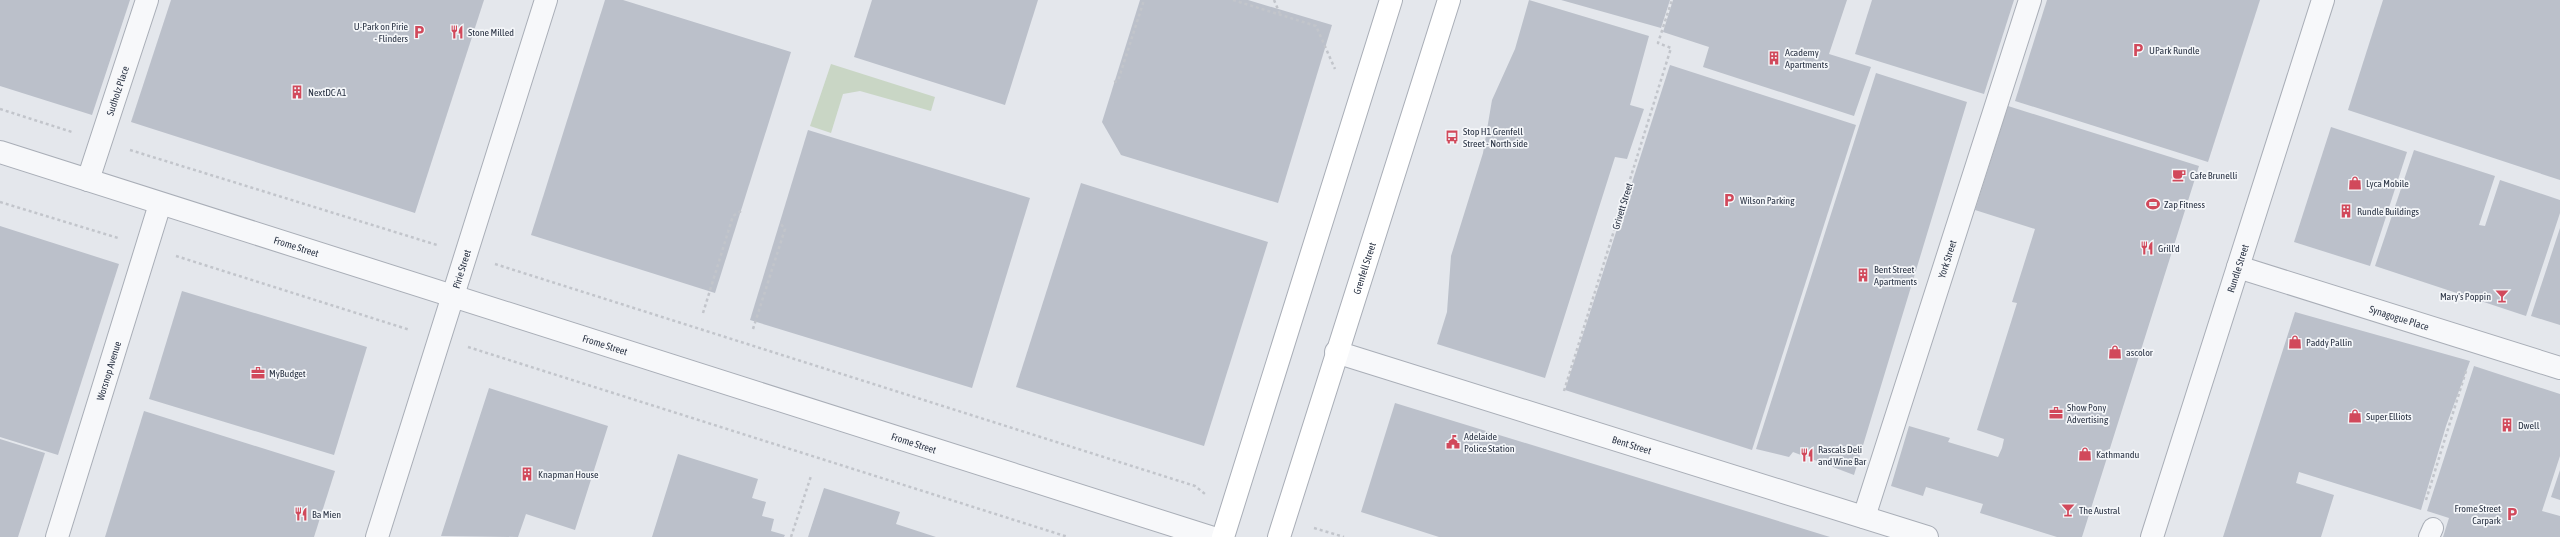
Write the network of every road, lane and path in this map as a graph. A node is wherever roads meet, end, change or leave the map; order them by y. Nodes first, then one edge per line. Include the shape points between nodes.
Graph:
1 (147, 0) edge
2 (546, 0) edge
3 (1144, 0) edge
4 (1233, 0) edge
5 (1274, 0) edge
6 (1391, 0) edge
7 (1449, 0) edge
8 (1672, 0) edge
9 (2030, 0) edge
10 (2323, 0) edge
11 (1280, 15) junction
12 (1335, 69) dead end
13 (1114, 82) dead end
14 (0, 109) edge
15 (100, 141) junction
16 (0, 152) edge
17 (88, 180) junction
18 (0, 202) edge
19 (160, 204) junction
20 (741, 211) dead end
21 (780, 223) dead end
22 (147, 247) junction
23 (466, 255) junction
24 (2238, 267) junction
25 (453, 296) junction
26 (703, 313) dead end
27 (752, 329) dead end
28 (439, 338) junction
29 (1336, 352) junction
30 (2560, 368) edge
31 (2467, 369) dead end
32 (1555, 421) junction
33 (811, 476) dead end
34 (1234, 503) junction
35 (1864, 517) junction
36 (1282, 528) edge
37 (2431, 532) edge
38 (57, 537) edge
39 (377, 537) edge
40 (791, 537) edge
41 (1068, 537) edge
42 (1210, 537) edge
43 (1223, 537) edge
44 (1344, 537) edge
45 (1927, 537) edge
46 (2152, 537) edge

1 - 15 street, Sudholz Place
2 - 23 street, Pirie Street
3 - 13 path via 1118,81
4 - 11 path
5 - 11 path
6 - 34 main road
7 - 29 main road, Grenfell Street
8 - 32 path, Grivett Street via 1658,43 1671,48
9 - 35 street, York Street
10 - 24 street, Rundle Street
11 - 12 path via 1316,26
14 - 15 path
15 - 17 street, Sudholz Place
15 - 23 path
16 - 17 street, Frome Street
17 - 19 street, Frome Street
18 - 22 path
19 - 22 street, Worsnop Avenue
19 - 25 street, Frome Street
20 - 26 path via 733,216
21 - 27 path via 784,228
22 - 28 path
22 - 38 street, Worsnop Avenue
23 - 25 street, Pirie Street
23 - 34 path via 1195,486 1206,494
24 - 30 street, Synagogue Place
24 - 46 street, Rundle Street
25 - 28 street, Pirie Street
25 - 42 street, Frome Street
28 - 39 street, Pirie Street
28 - 41 path
29 - 32 street, Bent Street
29 - 36 main road, Grenfell Street
31 - 37 path via 2419,521
32 - 35 street, Bent Street
33 - 40 path
34 - 43 main road
35 - 45 street, Bent Street
36 - 44 path

